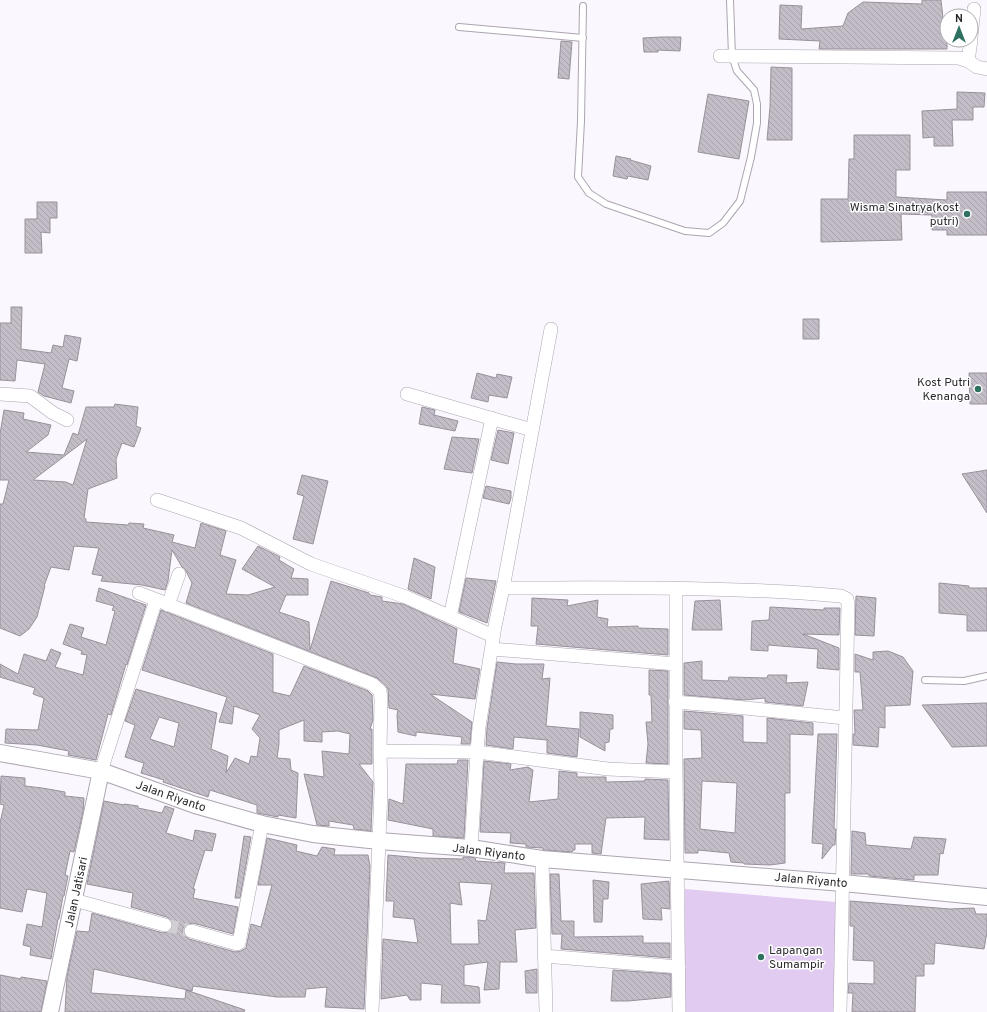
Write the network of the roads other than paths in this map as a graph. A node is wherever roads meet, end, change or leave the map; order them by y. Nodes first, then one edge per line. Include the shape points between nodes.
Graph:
1 (730, 0) edge
2 (583, 6) dead end
3 (459, 27) dead end
4 (583, 38) junction
5 (970, 48) edge
6 (726, 56) junction
7 (968, 61) junction
8 (987, 68) edge
9 (552, 329) dead end
10 (0, 394) edge
11 (407, 394) dead end
12 (492, 418) junction
13 (67, 420) dead end
14 (532, 430) junction
15 (157, 500) dead end
16 (179, 574) dead end
17 (503, 588) junction
18 (676, 588) junction
19 (139, 593) dead end
20 (162, 603) junction
21 (450, 617) junction
22 (493, 643) junction
23 (676, 664) junction
24 (987, 676) edge
25 (925, 680) dead end
26 (675, 702) junction
27 (845, 718) junction
28 (380, 751) junction
29 (476, 752) junction
30 (0, 753) edge
31 (101, 772) junction
32 (676, 772) junction
33 (262, 824) junction
34 (379, 841) junction
35 (471, 848) junction
36 (542, 859) junction
37 (677, 870) junction
38 (843, 883) junction
39 (987, 897) edge
40 (74, 900) junction
41 (165, 924) tunnel mouth
42 (191, 931) tunnel mouth
43 (544, 956) junction
44 (679, 967) junction
45 (50, 1012) edge
46 (372, 1012) edge
47 (546, 1012) edge
48 (679, 1012) edge
49 (840, 1012) edge

1 - 6 lane
2 - 4 lane
3 - 4 lane
4 - 6 lane via 578,177 589,193 606,204 685,232 709,233 723,223 740,201 756,130 757,104 754,90
5 - 7 street
6 - 7 street via 958,58
7 - 8 street via 977,67
9 - 14 street
10 - 13 street via 30,396
11 - 12 street
12 - 14 street
12 - 21 street
14 - 17 street
15 - 21 street via 242,528 311,564 406,597
16 - 20 street
17 - 18 street
17 - 22 street
18 - 23 street
18 - 27 street via 789,591 841,596 847,599
19 - 20 street
20 - 28 street via 372,684 380,691
20 - 31 street
21 - 22 street
22 - 23 street
22 - 29 street
23 - 26 street
24 - 25 lane via 964,681
26 - 27 street
26 - 32 street
27 - 38 street
28 - 29 street
28 - 34 street
29 - 32 street via 608,770
29 - 35 street
30 - 31 street, Jalan Riyanto
31 - 33 street, Jalan Riyanto via 195,805
31 - 40 street, Jalan Jatisari
32 - 37 street
33 - 34 street, Jalan Riyanto via 313,834
33 - 42 street via 239,943
34 - 35 street, Jalan Riyanto
34 - 46 street
35 - 36 street, Jalan Riyanto
36 - 37 street, Jalan Riyanto
36 - 43 street
37 - 38 street, Jalan Riyanto
37 - 44 street
38 - 39 street, Jalan Riyanto
38 - 49 street
40 - 41 street
40 - 45 street, Jalan Jatisari
43 - 44 street
43 - 47 street
44 - 48 street

